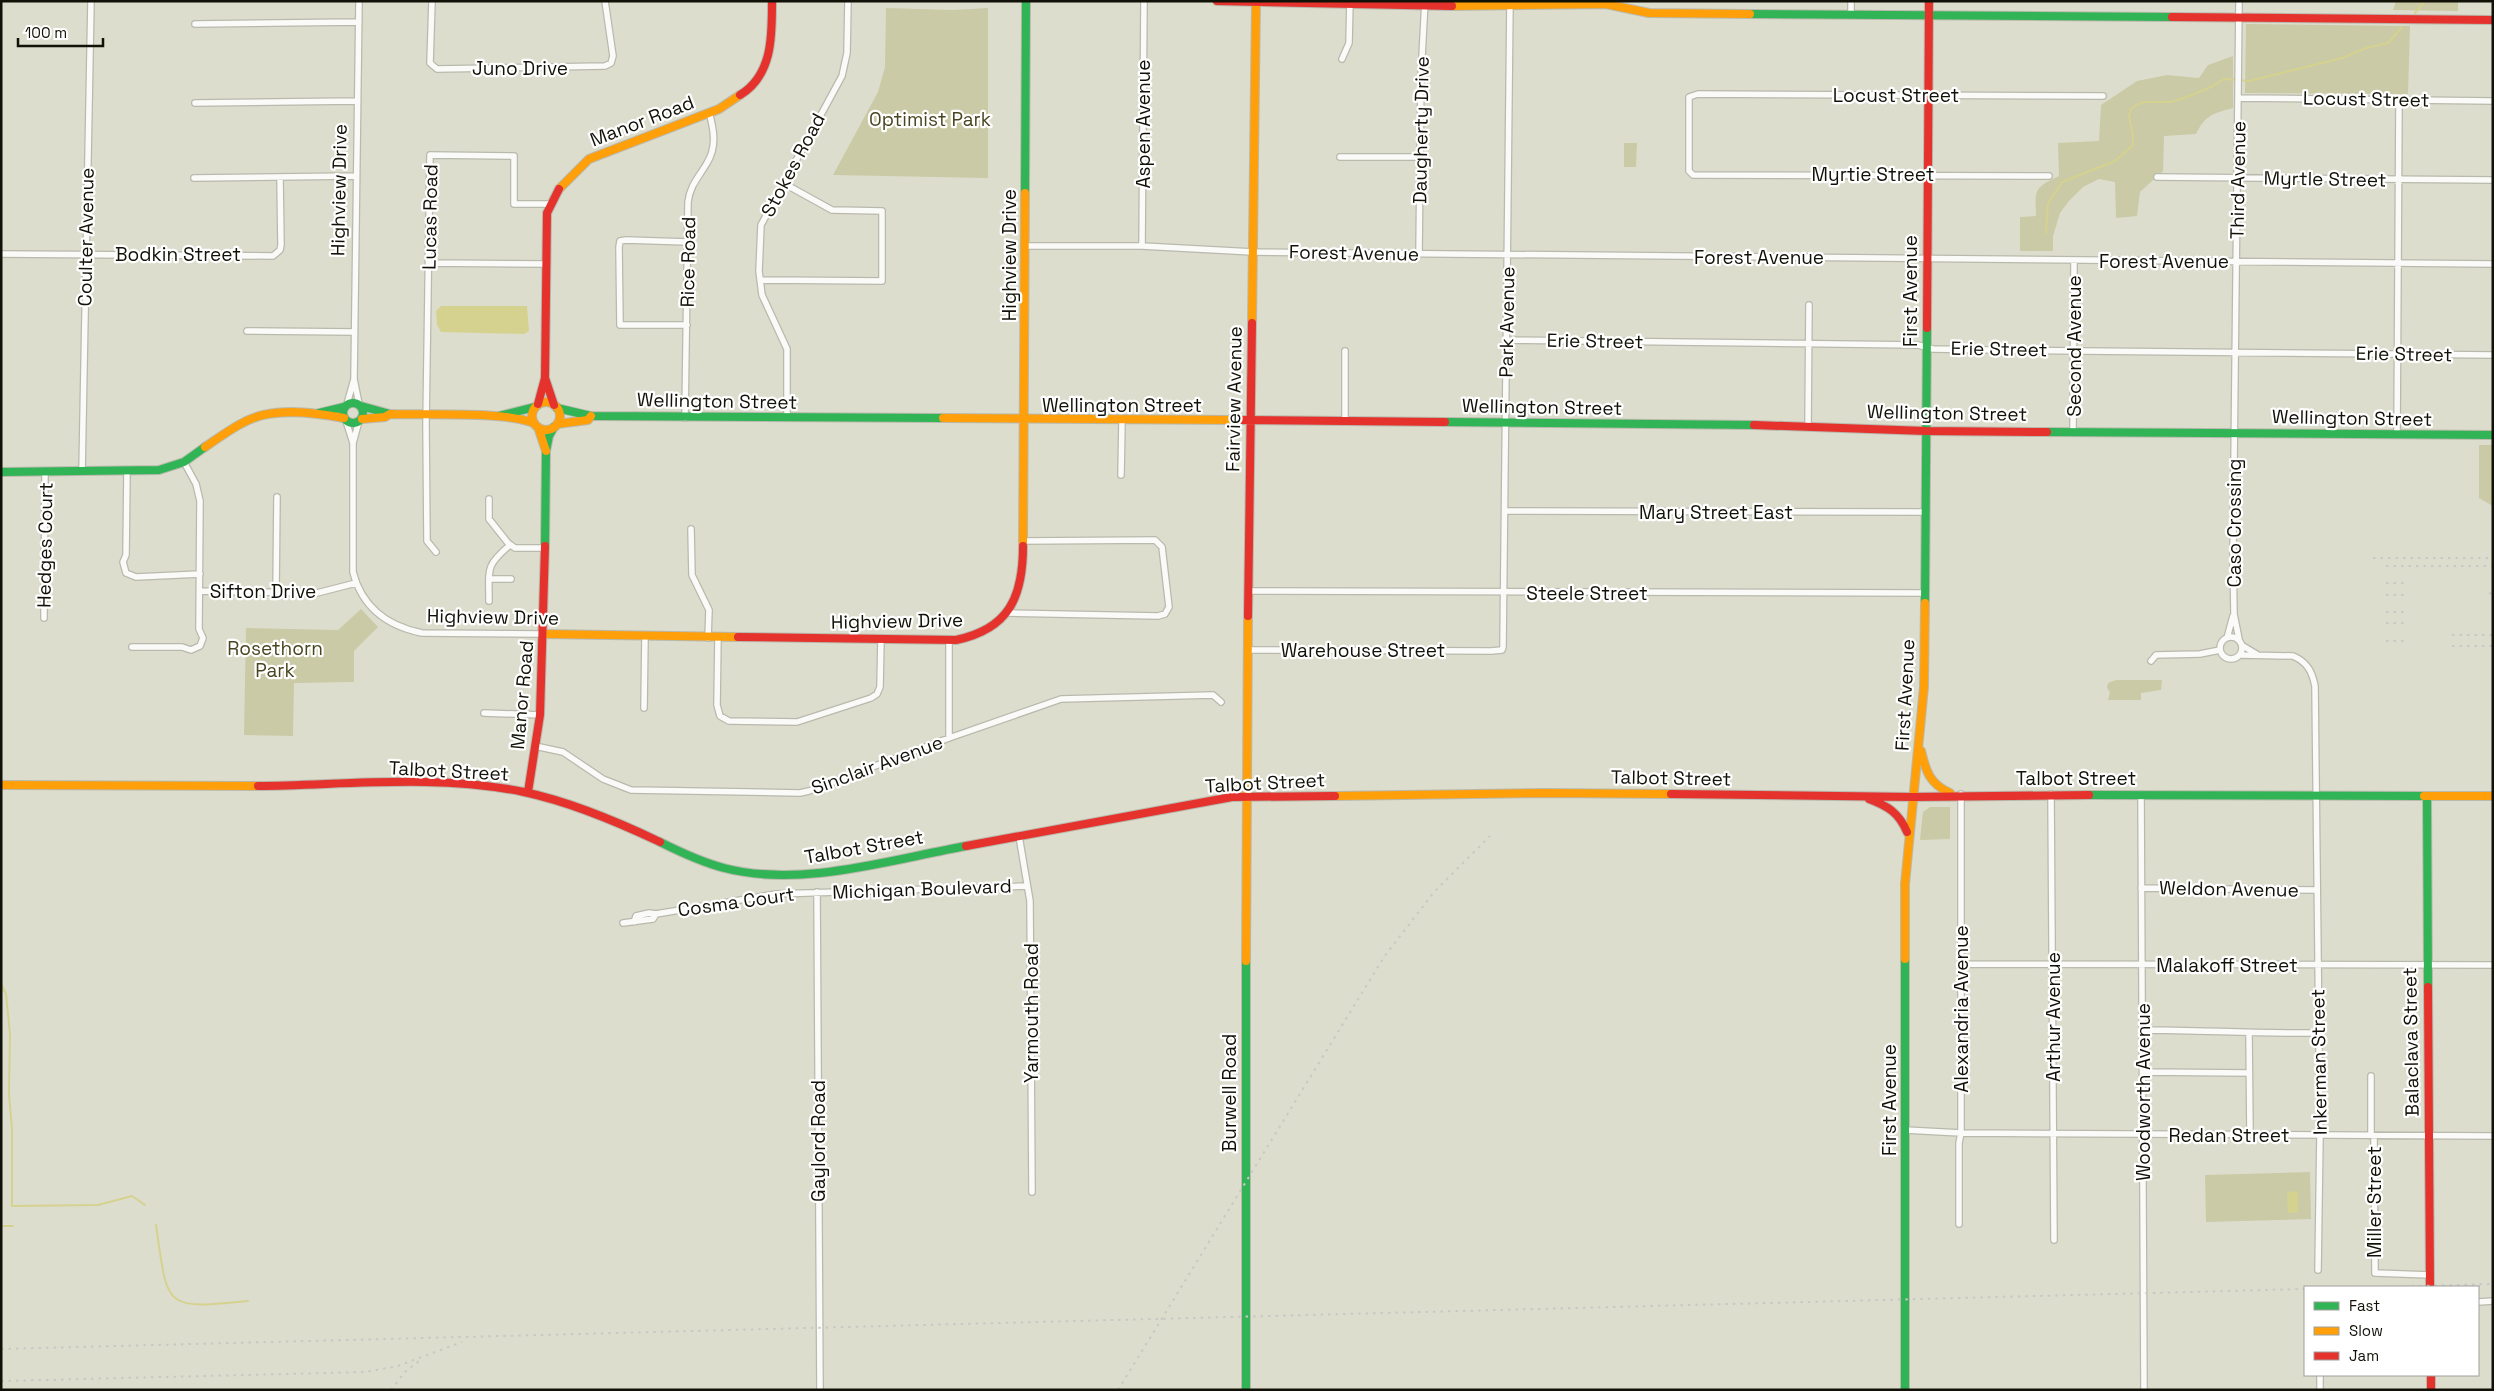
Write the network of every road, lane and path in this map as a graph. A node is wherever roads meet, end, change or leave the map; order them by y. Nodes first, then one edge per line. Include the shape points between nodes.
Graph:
1 (91, 1) edge
2 (359, 1) edge
3 (432, 1) edge
4 (605, 1) edge
5 (772, 1) edge
6 (848, 1) edge
7 (1026, 1) edge
8 (1144, 1) edge
9 (1217, 1) edge
10 (1851, 1) edge
11 (1929, 1) edge
12 (2239, 1) edge
13 (1256, 2) edge
14 (1350, 3) edge
15 (1510, 3) edge
16 (1425, 4) edge
17 (1851, 14) junction
18 (1929, 15) junction
19 (2239, 18) junction
20 (2493, 20) edge
21 (359, 22) junction
22 (195, 24) dead end
23 (1342, 59) dead end
24 (1927, 94) junction
25 (2103, 96) dead end
26 (2239, 98) junction
27 (2399, 100) junction
28 (2493, 101) edge
29 (195, 102) dead end
30 (356, 102) junction
31 (709, 112) junction
32 (1340, 157) dead end
33 (1420, 157) junction
34 (1927, 174) junction
35 (1697, 175) joint
36 (356, 176) junction
37 (2049, 176) dead end
38 (2156, 177) dead end
39 (194, 178) dead end
40 (280, 178) junction
41 (2238, 178) junction
42 (2400, 179) junction
43 (2493, 180) edge
44 (783, 183) junction
45 (550, 204) junction
46 (688, 242) junction
47 (1025, 246) junction
48 (1142, 246) junction
49 (1253, 252) junction
50 (1419, 253) junction
51 (1, 254) edge
52 (85, 254) junction
53 (1508, 255) junction
54 (1926, 258) junction
55 (2074, 260) junction
56 (2237, 261) junction
57 (429, 263) junction
58 (2398, 263) junction
59 (547, 264) junction
60 (2493, 264) edge
61 (760, 280) junction
62 (1809, 305) dead end
63 (687, 325) junction
64 (247, 331) dead end
65 (354, 332) junction
66 (1507, 340) junction
67 (1809, 344) junction
68 (1926, 346) junction
69 (2074, 350) junction
70 (1345, 351) dead end
71 (2236, 352) junction
72 (2397, 353) junction
73 (2493, 355) edge
74 (545, 378) junction
75 (354, 379) junction
76 (360, 405) junction
77 (345, 406) junction
78 (536, 406) junction
79 (556, 406) junction
80 (319, 413) junction
81 (390, 414) junction
82 (426, 414) junction
83 (499, 416) junction
84 (591, 416) junction
85 (685, 418) junction
86 (787, 418) junction
87 (345, 420) junction
88 (360, 420) junction
89 (1024, 420) junction
90 (1122, 421) junction
91 (1345, 421) junction
92 (1249, 422) junction
93 (1506, 422) junction
94 (536, 425) junction
95 (556, 425) junction
96 (1808, 426) junction
97 (1926, 431) junction
98 (2073, 431) junction
99 (2235, 433) junction
100 (2397, 434) junction
101 (2493, 436) edge
102 (353, 443) junction
103 (546, 451) junction
104 (184, 462) junction
105 (1, 472) edge
106 (45, 472) junction
107 (82, 472) junction
108 (127, 472) junction
109 (1121, 474) dead end
110 (277, 497) dead end
111 (489, 499) dead end
112 (1506, 511) junction
113 (1926, 512) junction
114 (691, 529) dead end
115 (1024, 541) junction
116 (510, 545) junction
117 (545, 548) junction
118 (436, 552) dead end
119 (200, 574) junction
120 (489, 579) junction
121 (511, 579) dead end
122 (356, 584) junction
123 (200, 591) junction
124 (1248, 591) junction
125 (276, 592) junction
126 (1505, 593) junction
127 (1925, 593) junction
128 (488, 600) dead end
129 (1009, 612) junction
130 (2234, 614) junction
131 (44, 618) dead end
132 (544, 634) junction
133 (645, 636) junction
134 (708, 638) junction
135 (718, 638) junction
136 (2227, 638) junction
137 (2239, 639) junction
138 (881, 640) junction
139 (949, 640) junction
140 (2243, 646) junction
141 (132, 647) dead end
142 (1247, 650) junction
143 (2220, 650) junction
144 (1479, 651) joint
145 (2240, 654) junction
146 (2260, 656) junction
147 (2151, 661) dead end
148 (1221, 702) dead end
149 (644, 708) dead end
150 (484, 713) dead end
151 (540, 715) junction
152 (949, 738) junction
153 (1920, 744) junction
154 (535, 746) junction
155 (1, 785) edge
156 (528, 792) junction
157 (1958, 794) junction
158 (2052, 794) junction
159 (2141, 794) junction
160 (2314, 795) junction
161 (1863, 796) junction
162 (2427, 796) junction
163 (2493, 796) edge
164 (1246, 797) junction
165 (1913, 797) junction
166 (1908, 834) junction
167 (1019, 836) junction
168 (1026, 886) junction
169 (2141, 888) junction
170 (2317, 890) junction
171 (817, 892) junction
172 (623, 923) dead end
173 (1960, 964) junction
174 (2053, 964) junction
175 (2142, 964) junction
176 (2318, 965) junction
177 (2426, 966) junction
178 (2493, 966) edge
179 (2142, 1030) junction
180 (2318, 1033) junction
181 (2250, 1034) junction
182 (2143, 1072) junction
183 (2250, 1072) junction
184 (2371, 1076) dead end
185 (1905, 1130) junction
186 (1961, 1133) junction
187 (2054, 1134) junction
188 (2143, 1134) junction
189 (2250, 1135) junction
190 (2320, 1136) junction
191 (2372, 1136) junction
192 (2429, 1136) junction
193 (2493, 1136) edge
194 (1032, 1192) dead end
195 (1959, 1224) dead end
196 (2054, 1240) dead end
197 (2318, 1270) dead end
198 (2430, 1275) junction
199 (2430, 1286) edge
200 (2493, 1301) edge
201 (2479, 1302) edge
202 (2320, 1376) edge
203 (2431, 1376) edge
204 (820, 1390) edge
205 (1246, 1390) edge
206 (1905, 1390) edge
207 (2144, 1390) edge
208 (2320, 1390) edge
209 (2431, 1390) edge

1 - 52 street, Coulter Avenue
2 - 21 street, Highview Drive
3 - 4 street, Juno Drive via 430,63 437,69 606,66 613,56
5 - 31 street, Manor Road via 770,47 763,68 737,99
6 - 44 street, Stokes Road via 847,53 842,76
7 - 47 street, Highview Drive
8 - 48 street, Aspen Avenue
9 - 13 street
10 - 17 street
11 - 18 street, First Avenue
12 - 19 street, Third Avenue
13 - 14 street
13 - 49 street, Fairview Avenue
14 - 16 street
14 - 23 street via 1349,42
15 - 16 street
15 - 17 street via 1606,4 1649,13
15 - 53 street, Park Avenue
16 - 33 street, Daugherty Drive
17 - 18 street
18 - 19 street
18 - 24 street, First Avenue
19 - 20 street
19 - 26 street, Third Avenue
21 - 22 street
21 - 30 street, Highview Drive
24 - 25 street, Locust Street
24 - 34 street, First Avenue
24 - 35 street, Locust Street via 1690,96 1689,171
26 - 27 street, Locust Street
26 - 41 street, Third Avenue
27 - 28 street, Locust Street
27 - 42 street
29 - 30 street
30 - 36 street, Highview Drive
31 - 45 street, Manor Road via 589,159 565,182
31 - 46 street, Rice Road via 714,146 689,194
32 - 33 street
33 - 50 street, Daugherty Drive
34 - 35 street, Myrtie Street
34 - 37 street, Myrtie Street
34 - 54 street, First Avenue
36 - 40 street
36 - 65 street, Highview Drive
38 - 41 street, Myrtle Street
39 - 40 street
40 - 52 street, Bodkin Street via 281,245 273,256
41 - 42 street, Myrtle Street
41 - 56 street, Third Avenue
42 - 43 street, Myrtle Street
42 - 58 street
44 - 61 street, Stokes Road via 761,225
44 - 61 street via 832,210 882,211 882,281
45 - 57 street, Lucas Road via 514,204 514,156 430,155
45 - 59 street, Manor Road via 547,213
46 - 63 street, Rice Road
46 - 63 street via 626,240 620,241 618,247 620,324
47 - 48 street, Forest Avenue
47 - 89 street, Highview Drive
48 - 49 street, Forest Avenue
49 - 50 street, Forest Avenue
49 - 92 street, Fairview Avenue
50 - 53 street, Forest Avenue
51 - 52 street, Bodkin Street
52 - 107 street, Coulter Avenue
53 - 54 street, Forest Avenue
53 - 66 street, Park Avenue
54 - 55 street, Forest Avenue
54 - 68 street, First Avenue
55 - 56 street, Forest Avenue
55 - 69 street, Second Avenue
56 - 58 street, Forest Avenue
56 - 71 street, Third Avenue
57 - 59 street
57 - 82 street, Lucas Road
58 - 60 street, Forest Avenue
58 - 72 street
59 - 74 street, Manor Road
61 - 86 street, Stokes Road via 762,295 787,349
62 - 67 street
63 - 85 street, Rice Road
64 - 65 street
65 - 75 street, Highview Drive
66 - 67 street, Erie Street
66 - 93 street, Park Avenue
67 - 68 street, Erie Street
67 - 96 street
68 - 69 street, Erie Street
68 - 97 street, First Avenue
69 - 71 street, Erie Street
69 - 98 street, Second Avenue
70 - 91 street
71 - 72 street, Erie Street
71 - 99 street, Third Avenue
72 - 73 street, Erie Street
72 - 100 street
74 - 78 street, Manor Road
74 - 79 street
75 - 76 street, Highview Drive
75 - 77 street, Highview Drive
76 - 77 street via 353,402
76 - 81 street
76 - 88 street via 363,412
77 - 80 street
77 - 87 street via 342,413
78 - 79 street via 546,402
78 - 83 street via 525,411 504,412
78 - 94 street via 532,416
79 - 84 street, Wellington Street via 564,412
79 - 95 street via 560,416
80 - 87 street
80 - 104 street via 283,413 253,418
81 - 82 street
81 - 88 street
82 - 83 street
82 - 118 street, Lucas Road via 427,541
83 - 94 street via 526,418
84 - 85 street, Wellington Street
84 - 95 street, Wellington Street via 588,420
85 - 86 street, Wellington Street
86 - 89 street, Wellington Street
87 - 88 street via 353,423
87 - 102 street, Highview Drive
88 - 102 street, Highview Drive
89 - 90 street, Wellington Street
89 - 115 street, Highview Drive
90 - 92 street, Wellington Street
90 - 109 street
91 - 92 street, Wellington Street
91 - 93 street, Wellington Street
92 - 124 street, Fairview Avenue
93 - 96 street, Wellington Street
93 - 112 street, Park Avenue
94 - 95 street via 546,430
94 - 103 street, Manor Road
95 - 103 street, Manor Road via 549,436
96 - 97 street, Wellington Street
97 - 98 street, Wellington Street
97 - 113 street, First Avenue
98 - 99 street, Wellington Street
99 - 100 street, Wellington Street
99 - 130 street, Caso Crossing
100 - 101 street, Wellington Street
102 - 122 street, Highview Drive
103 - 117 street, Manor Road
104 - 108 street via 159,470
104 - 119 street via 199,490
105 - 106 street
106 - 107 street
106 - 131 street, Hedges Court
107 - 108 street
108 - 119 street via 126,555 123,562 126,573 136,576
110 - 125 street
111 - 116 street via 489,519
112 - 113 street, Mary Street East
112 - 126 street, Park Avenue
113 - 127 street, First Avenue
114 - 134 street via 692,575 709,610
115 - 129 street, Highview Drive via 1021,583
115 - 129 street via 1155,540 1162,547 1169,607 1165,614 1158,616
116 - 117 street via 524,549
116 - 120 street via 488,568
117 - 132 street, Manor Road
119 - 123 street
120 - 121 street
120 - 128 street
122 - 125 street, Sifton Drive via 317,593
122 - 132 street, Highview Drive via 376,612 405,630 422,633
123 - 125 street, Sifton Drive
123 - 141 street via 203,638 200,646 191,650 182,647
124 - 126 street, Steele Street
124 - 142 street, Fairview Avenue
126 - 127 street, Steele Street
126 - 144 street, Park Avenue via 1502,650
127 - 153 street, First Avenue
129 - 139 street, Highview Drive via 981,634
130 - 136 street, Caso Crossing
130 - 137 street, Caso Crossing
132 - 133 street, Highview Drive
132 - 151 street, Manor Road
133 - 134 street, Highview Drive
133 - 149 street
134 - 135 street, Highview Drive
135 - 138 street, Highview Drive
135 - 138 street via 720,716 729,721 793,722 877,694
136 - 137 street
136 - 143 street, Caso Crossing via 2221,643
137 - 140 street, Caso Crossing
138 - 139 street, Highview Drive
139 - 152 street
140 - 145 street
140 - 146 street, Caso Crossing
142 - 144 street, Warehouse Street
142 - 164 street, Fairview Avenue
143 - 145 street via 2231,659
143 - 147 street via 2156,655
145 - 146 street
146 - 160 street via 2293,656 2306,663 2313,675
148 - 152 street, Sinclair Avenue via 1213,695 1061,699
150 - 151 street
151 - 154 street, Manor Road
152 - 154 street, Sinclair Avenue via 827,785 800,792 631,790 603,779 562,752
153 - 157 street via 1928,778 1936,787
153 - 165 street, First Avenue
154 - 156 street, Manor Road
155 - 156 street, Talbot Street via 279,786 420,782 480,785
156 - 167 street, Talbot Street via 585,809 684,853 739,870 793,875 816,874
157 - 158 street, Talbot Street
157 - 165 street, Talbot Street
157 - 173 street, Alexandria Avenue
158 - 159 street, Talbot Street
158 - 174 street, Arthur Avenue
159 - 160 street, Talbot Street
159 - 169 street, Woodworth Avenue
160 - 162 street, Talbot Street
160 - 170 street, Inkerman Street
161 - 164 street, Talbot Street via 1544,793
161 - 165 street, Talbot Street
161 - 166 street via 1887,806 1901,817
162 - 163 street, Talbot Street
162 - 177 street, Balaclava Street
164 - 167 street, Talbot Street via 1212,800
164 - 205 street, Burwell Road
165 - 166 street, First Avenue
166 - 185 street, First Avenue
167 - 168 street, Yarmouth Road
168 - 171 street, Michigan Boulevard
168 - 194 street, Yarmouth Road via 1031,924
169 - 170 street, Weldon Avenue
169 - 175 street, Woodworth Avenue
170 - 176 street, Inkerman Street
171 - 172 street, Cosma Court via 746,898
171 - 204 street, Gaylord Road
173 - 174 street, Malakoff Street
173 - 186 street, Alexandria Avenue
174 - 175 street, Malakoff Street
174 - 187 street, Arthur Avenue
175 - 176 street, Malakoff Street
175 - 179 street, Woodworth Avenue
176 - 177 street, Malakoff Street
176 - 180 street, Inkerman Street
177 - 178 street, Malakoff Street
177 - 192 street, Balaclava Street
179 - 181 street via 2232,1030
179 - 182 street, Woodworth Avenue
180 - 181 street
180 - 190 street, Inkerman Street
181 - 183 street
182 - 183 street
182 - 188 street, Woodworth Avenue
183 - 189 street
184 - 191 street
185 - 186 street, Redan Street
185 - 206 street, First Avenue
186 - 187 street, Redan Street
186 - 195 street, Alexandria Avenue
187 - 188 street, Redan Street
187 - 196 street, Arthur Avenue
188 - 189 street, Redan Street
188 - 207 street, Woodworth Avenue
189 - 190 street, Redan Street
190 - 191 street, Redan Street
190 - 197 street, Inkerman Street
191 - 192 street, Redan Street
191 - 198 street, Miller Street via 2375,1273
192 - 193 street, Redan Street
192 - 198 street, Balaclava Street
198 - 199 street, Balaclava Street
200 - 201 street
202 - 208 street
203 - 209 street

